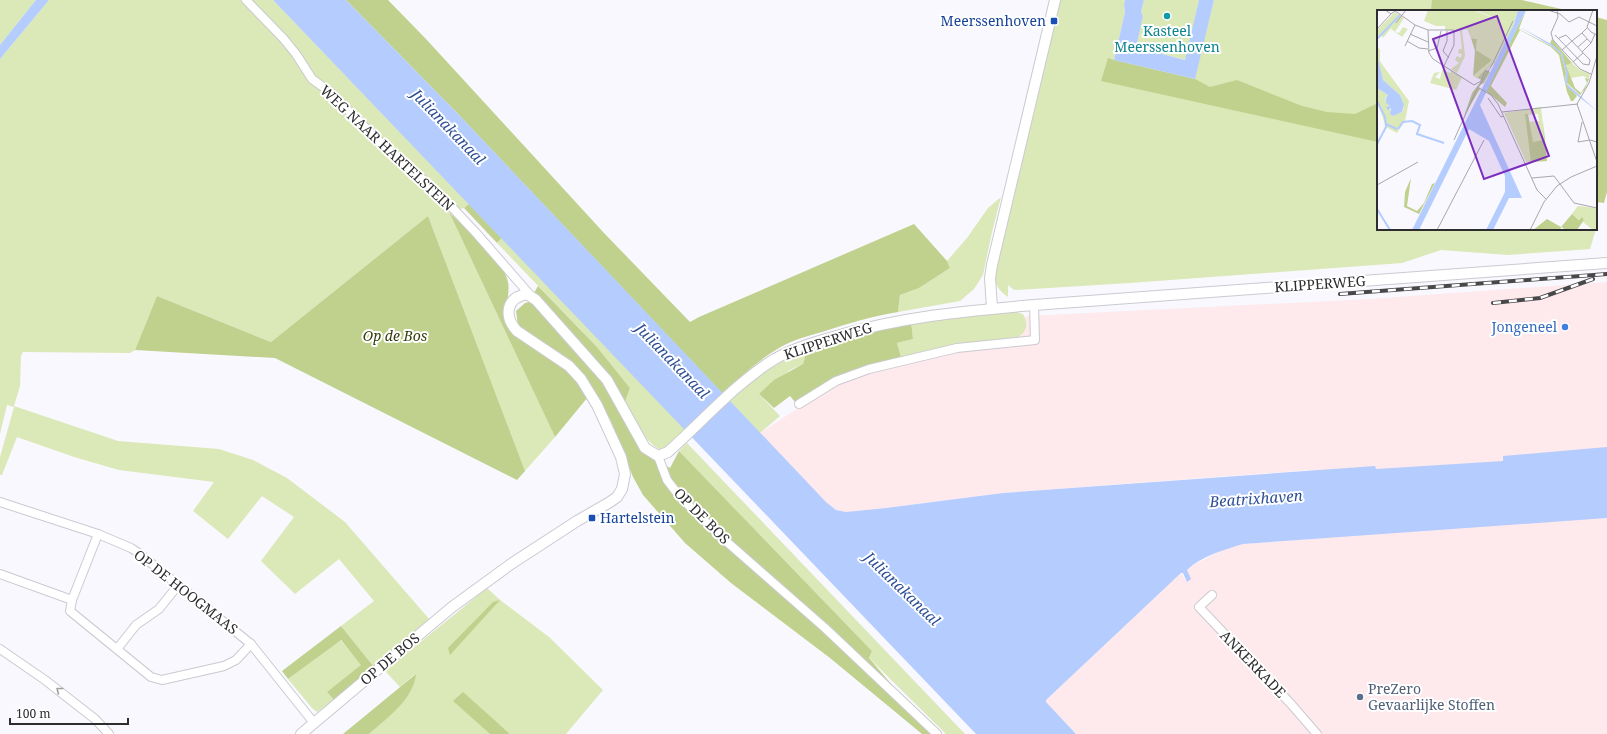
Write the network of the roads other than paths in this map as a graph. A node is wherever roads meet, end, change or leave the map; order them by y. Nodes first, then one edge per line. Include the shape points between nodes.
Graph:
1 (246, 0) edge
2 (1055, 0) edge
3 (1607, 263) edge
4 (531, 296) junction
5 (1034, 305) junction
6 (992, 308) junction
7 (799, 404) dead end
8 (658, 456) junction
9 (0, 502) edge
10 (98, 534) junction
11 (0, 574) edge
12 (179, 584) junction
13 (1212, 595) dead end
14 (72, 600) junction
15 (250, 644) junction
16 (0, 649) edge
17 (117, 649) junction
18 (314, 723) junction
19 (109, 734) edge
20 (301, 734) edge
21 (937, 734) edge
22 (1317, 734) edge

1 - 4 street, WEG NAAR HARTELSTEIN via 283,38 312,79 330,92 387,149 447,202
2 - 6 street via 992,265
3 - 5 street, KLIPPERWEG
4 - 8 street via 607,380 645,448
4 - 18 street, OP DE BOS via 527,294 514,298 508,317 511,324 517,331 569,366 581,379 597,405 621,457 625,474 622,489 614,500 511,564 452,607
5 - 6 street, KLIPPERWEG
5 - 7 street via 1035,340 957,348 869,369 836,381
6 - 8 street, KLIPPERWEG via 897,320 812,343 775,359 750,375 684,438 668,452
8 - 21 street, OP DE BOS via 667,480 681,498 825,628
9 - 10 street, OP DE HOOGMAAS
10 - 12 street, OP DE HOOGMAAS via 136,550
10 - 14 street
11 - 14 street
12 - 15 street, OP DE HOOGMAAS
12 - 17 street via 158,609 136,625
13 - 22 street, ANKERKADE via 1199,608
14 - 17 street via 70,610
15 - 17 street via 236,660 224,666 162,680 151,677
15 - 18 street, OP DE HOOGMAAS
19 -> 16 street via 102,724 83,709
18 - 20 street, OP DE BOS

